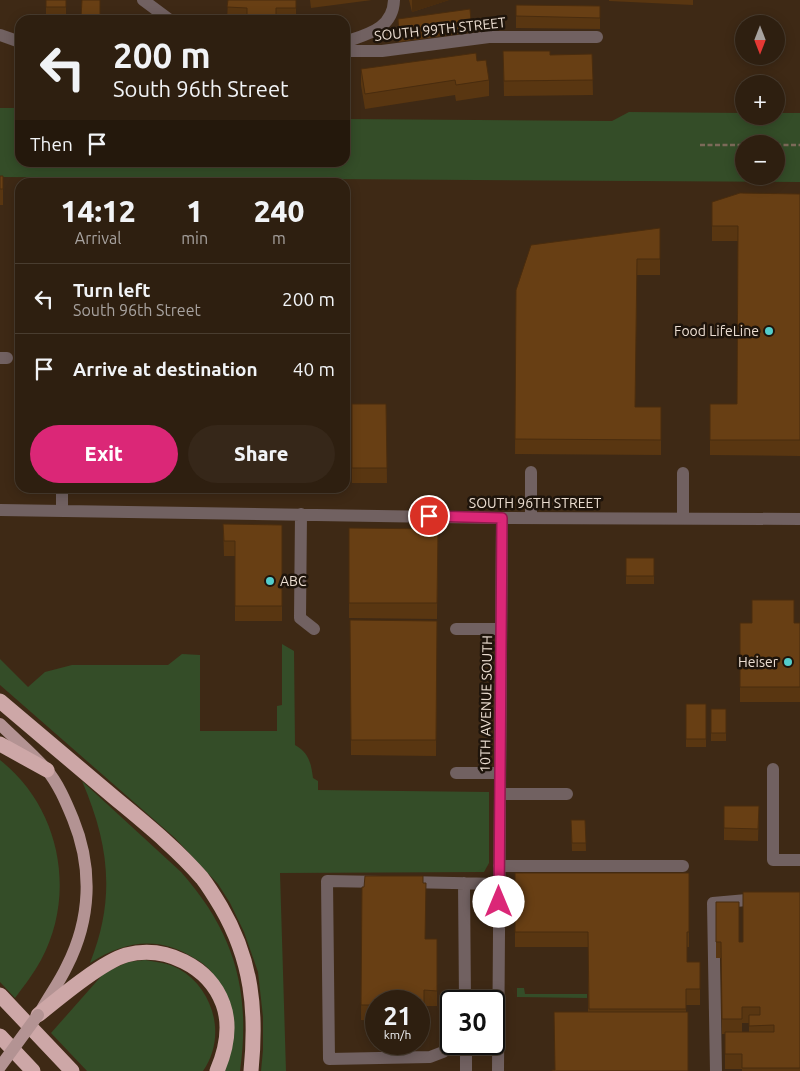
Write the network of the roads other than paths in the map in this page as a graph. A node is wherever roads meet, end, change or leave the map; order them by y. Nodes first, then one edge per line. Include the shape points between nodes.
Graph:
1 (143, 0) edge
2 (394, 0) edge
3 (163, 15) edge
4 (0, 35) edge
5 (597, 37) dead end
6 (15, 40) edge
7 (350, 40) edge
8 (350, 52) edge
9 (531, 472) dead end
10 (683, 473) dead end
11 (62, 493) edge
12 (0, 510) edge
13 (62, 511) junction
14 (301, 514) junction
15 (502, 518) junction
16 (531, 518) junction
17 (683, 518) junction
18 (800, 519) edge
19 (314, 629) dead end
20 (456, 629) dead end
21 (501, 630) junction
22 (0, 701) edge
23 (0, 724) edge
24 (0, 744) edge
25 (773, 769) dead end
26 (47, 770) junction
27 (456, 773) dead end
28 (500, 773) junction
29 (500, 794) junction
30 (567, 794) dead end
31 (800, 860) edge
32 (500, 866) junction
33 (683, 866) dead end
34 (464, 883) junction
35 (499, 884) junction
36 (771, 898) edge
37 (465, 990) edge
38 (0, 996) edge
39 (38, 1015) junction
40 (0, 1036) edge
41 (440, 1053) edge
42 (466, 1055) edge
43 (387, 1058) junction
44 (327, 1065) edge
45 (0, 1068) edge
46 (33, 1071) edge
47 (72, 1071) edge
48 (217, 1071) edge
49 (251, 1071) edge
50 (387, 1071) edge
51 (466, 1071) edge
52 (498, 1071) edge
53 (716, 1071) edge

1 - 3 street
2 - 7 street via 385,24 376,31
4 - 6 street
5 - 8 street, SOUTH 99TH STREET via 489,37 382,51
9 - 16 street
10 - 17 street
11 - 13 street
12 - 13 street, SOUTH 96TH STREET
13 - 14 street, SOUTH 96TH STREET
14 - 15 street, SOUTH 96TH STREET
14 - 19 street via 300,618
15 - 16 street, SOUTH 96TH STREET
15 - 21 street, 10TH AVENUE SOUTH
16 - 17 street, SOUTH 96TH STREET
17 - 18 street, SOUTH 96TH STREET
20 - 21 street
21 - 28 street, 10TH AVENUE SOUTH
22 - 49 highway via 131,812 204,880 230,923 248,971 254,1013
23 - 26 main road
24 - 26 highway
25 - 31 street via 773,860
26 - 39 main road via 80,836 86,864 87,895 79,941 67,968
27 - 28 street
28 - 29 street, 10TH AVENUE SOUTH
29 - 30 street
29 - 32 street, 10TH AVENUE SOUTH
32 - 33 street
32 - 35 street, 10TH AVENUE SOUTH
34 - 35 street
34 - 37 street
34 - 44 street via 327,881
35 - 52 street, 10TH AVENUE SOUTH
36 - 53 street via 713,904
38 - 47 highway
39 - 45 main road, bridge
39 - 48 highway via 106,964 142,952 161,953 188,964 203,975 223,1005 227,1037
40 - 46 highway
41 - 43 street via 430,1057
42 - 51 street
43 - 44 street
43 - 50 street

